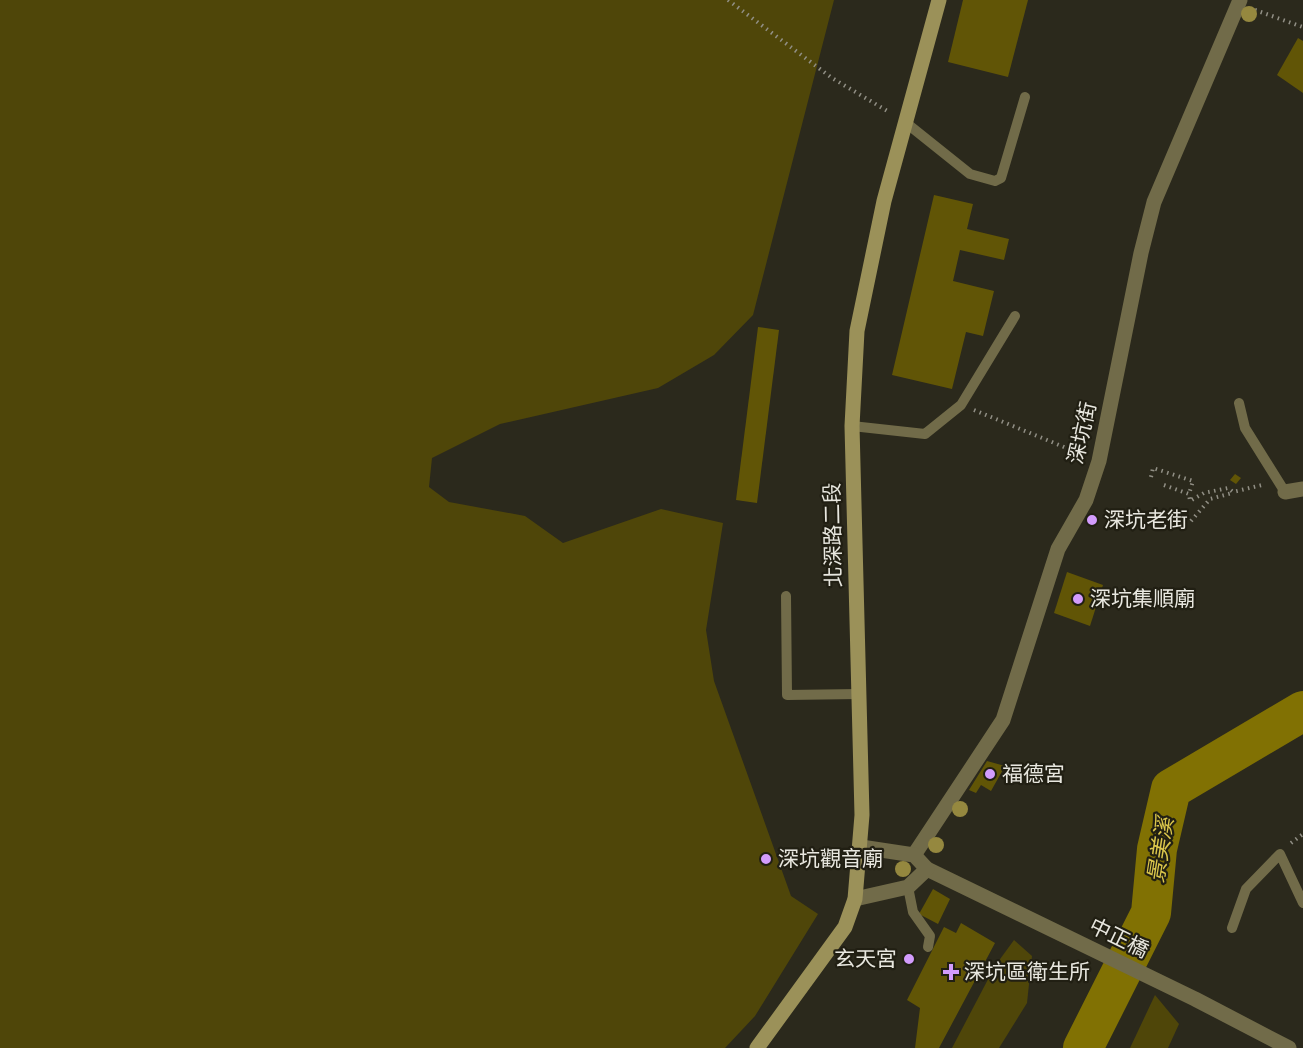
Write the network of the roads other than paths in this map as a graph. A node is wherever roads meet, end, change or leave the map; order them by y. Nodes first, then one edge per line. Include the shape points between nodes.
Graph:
1 (939, 0) edge
2 (1240, 2) edge
3 (1025, 97) dead end
4 (905, 122) junction
5 (1015, 316) dead end
6 (1239, 403) dead end
7 (852, 426) junction
8 (1303, 489) edge
9 (1285, 492) joint
10 (786, 596) dead end
11 (859, 694) junction
12 (861, 847) junction
13 (914, 855) junction
14 (927, 869) junction
15 (908, 888) junction
16 (855, 899) junction
17 (1303, 903) edge
18 (1232, 928) dead end
19 (928, 947) dead end
20 (1288, 1047) edge
21 (757, 1048) edge

1 - 4 main road, 北深路二段
2 - 13 street, 深坑街 via 1154,202 1099,461 1086,500 1058,549 1003,720
3 - 4 lane via 1000,178 995,181 970,174
4 - 7 main road, 北深路二段 via 857,331
5 - 7 lane via 961,405 925,434
6 - 9 lane via 1245,428
7 - 11 main road, 北深路二段
8 - 9 street
10 - 11 lane via 787,695
11 - 12 main road, 北深路二段
12 - 13 street
12 - 16 main road, 北深路二段
13 - 14 street
14 - 15 street
14 - 20 street, 中正橋
15 - 16 street
15 - 19 lane via 913,912 930,936
16 - 21 main road, 北深路二段 via 845,927
17 - 18 lane via 1280,854 1246,889

